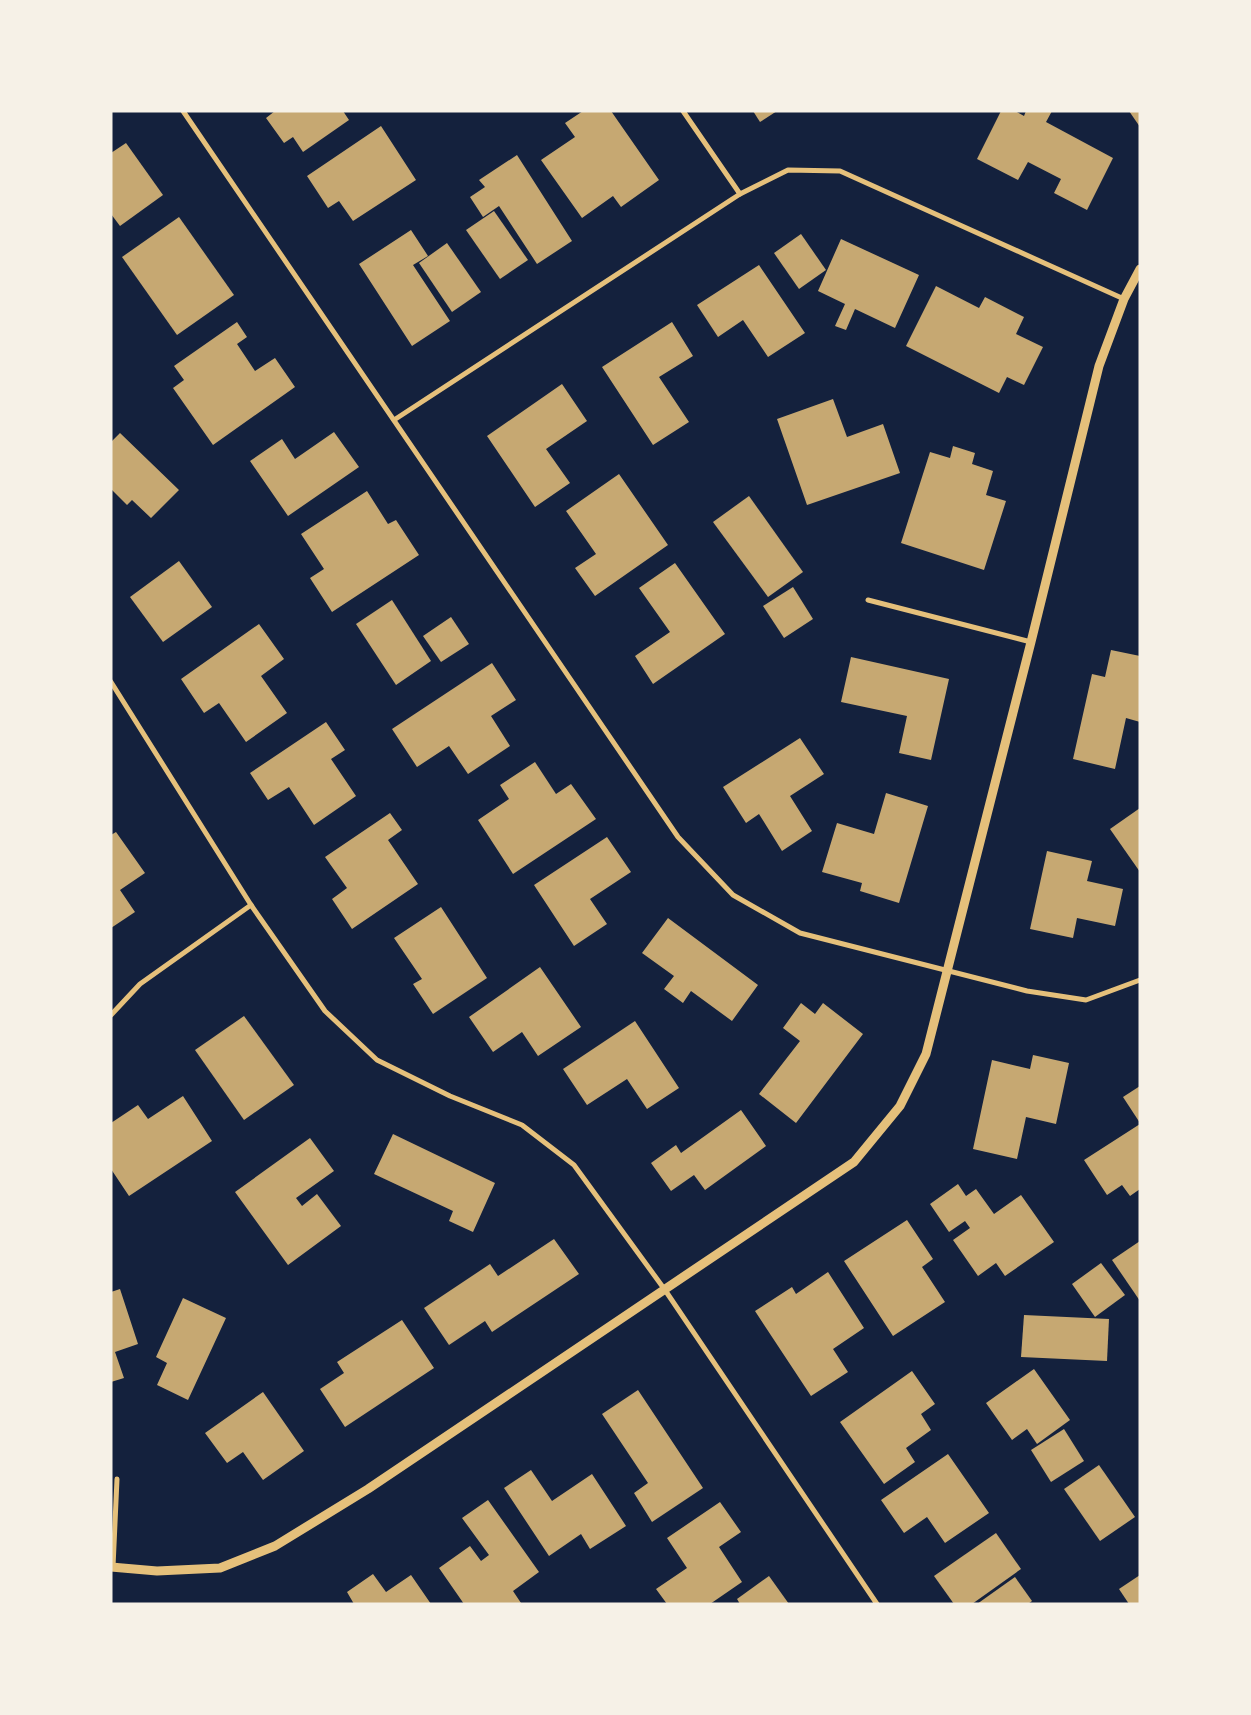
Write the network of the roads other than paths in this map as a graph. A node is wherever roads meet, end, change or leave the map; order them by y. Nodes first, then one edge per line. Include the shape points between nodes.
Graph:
1 (183, 111) edge
2 (683, 111) edge
3 (740, 194) junction
4 (1140, 269) edge
5 (1124, 299) junction
6 (394, 420) junction
7 (868, 600) dead end
8 (1032, 642) junction
9 (111, 682) edge
10 (251, 905) junction
11 (948, 972) junction
12 (1140, 980) edge
13 (111, 1015) edge
14 (664, 1290) junction
15 (117, 1479) dead end
16 (112, 1567) edge
17 (877, 1604) edge

1 - 6 street
2 - 3 street
3 - 5 street via 788,170 840,171
3 - 6 street
4 - 5 street
5 - 8 street via 1099,366
6 - 11 street via 678,837 733,895 800,933
7 - 8 street
8 - 11 street
9 - 10 street
10 - 13 street via 140,984
10 - 14 street via 326,1011 377,1060 450,1096 522,1125 574,1165
11 - 12 street via 1027,991 1086,1000
11 - 14 street via 926,1054 900,1106 854,1162
14 - 16 street via 368,1489 274,1546 220,1568 157,1571
14 - 17 street
15 - 16 street

